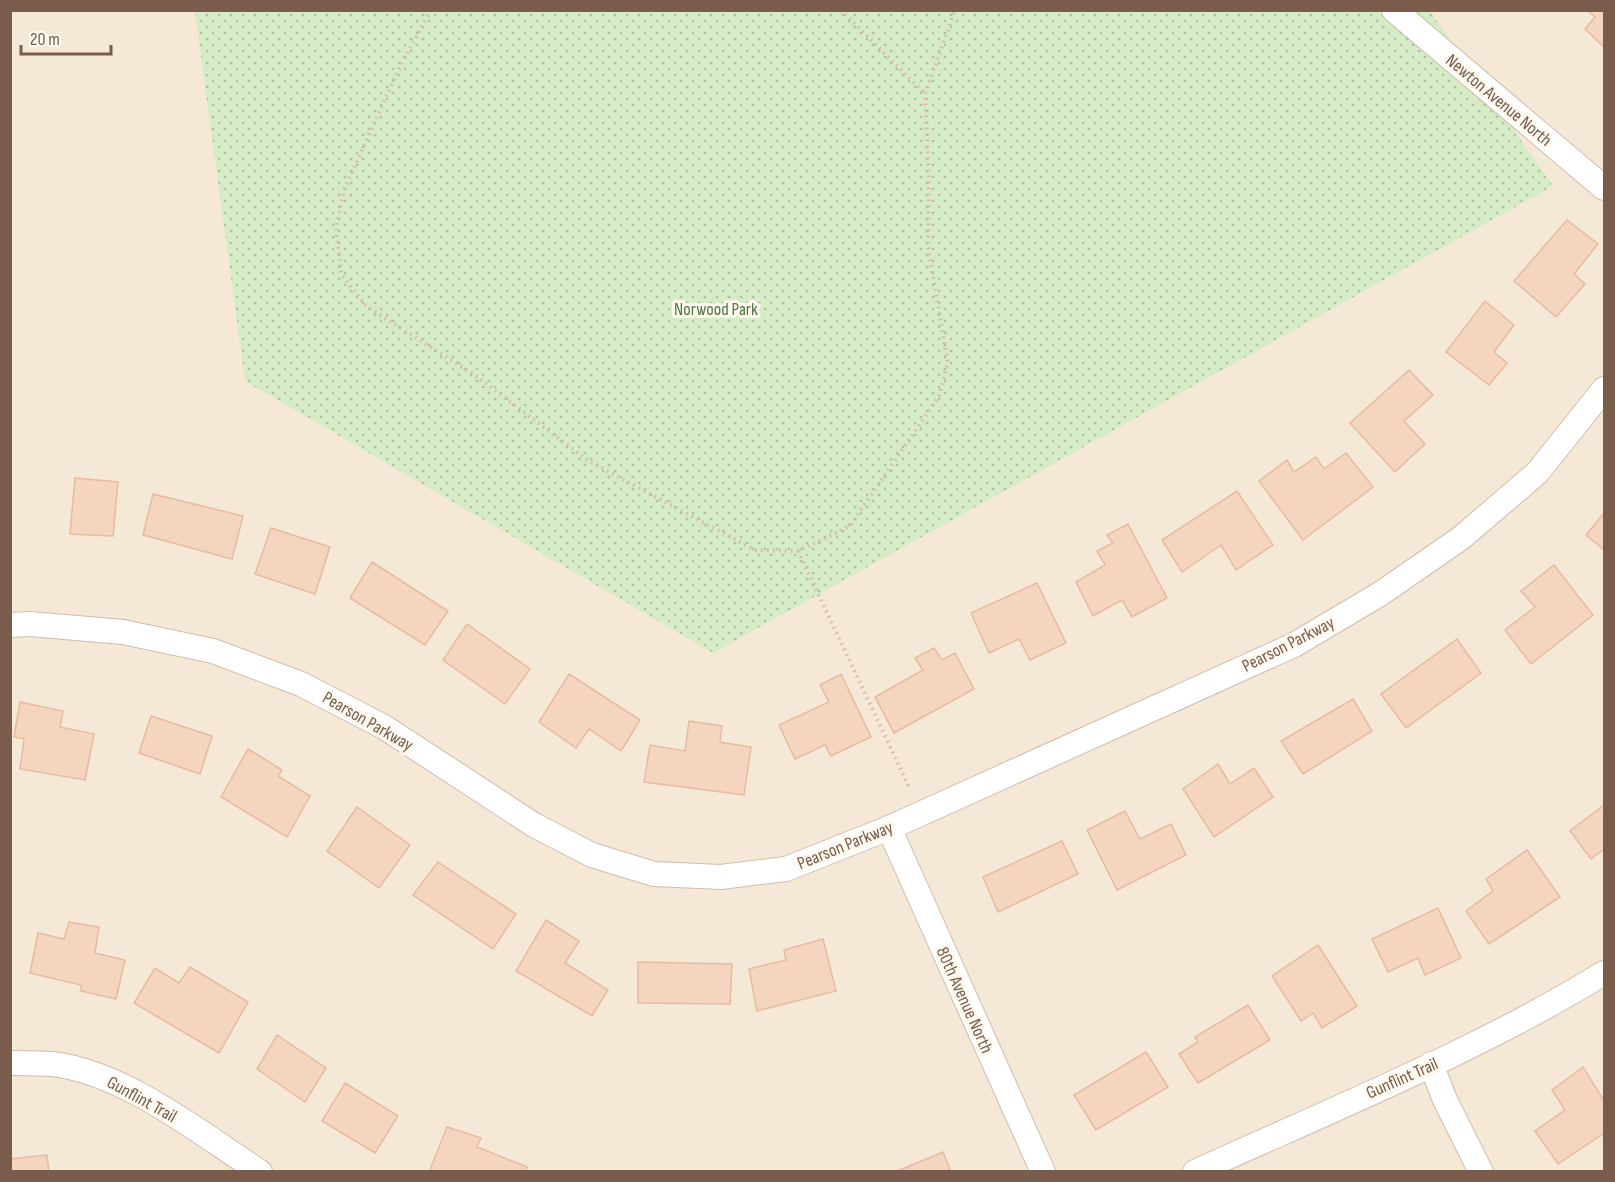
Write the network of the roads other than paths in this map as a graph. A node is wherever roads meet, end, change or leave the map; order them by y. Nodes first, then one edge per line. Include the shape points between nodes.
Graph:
1 (1394, 10) edge
2 (1605, 188) edge
3 (1605, 389) edge
4 (10, 626) edge
5 (889, 828) junction
6 (1605, 973) edge
7 (10, 1063) edge
8 (1431, 1064) junction
9 (260, 1172) edge
10 (1043, 1172) edge
11 (1195, 1172) edge
12 (1481, 1172) edge

1 - 2 street, Newton Avenue North
3 - 5 street, Pearson Parkway via 1537,473 1461,538 1380,594 1294,645
4 - 5 street, Pearson Parkway via 30,624 123,632 213,651 301,684 384,727 534,825 592,855 654,874 721,877 786,869
5 - 10 street, 80th Avenue North
6 - 8 street, Gunflint Trail via 1558,1001
7 - 9 street, Gunflint Trail via 53,1064 100,1076 144,1096
8 - 11 street, Gunflint Trail
8 - 12 street

